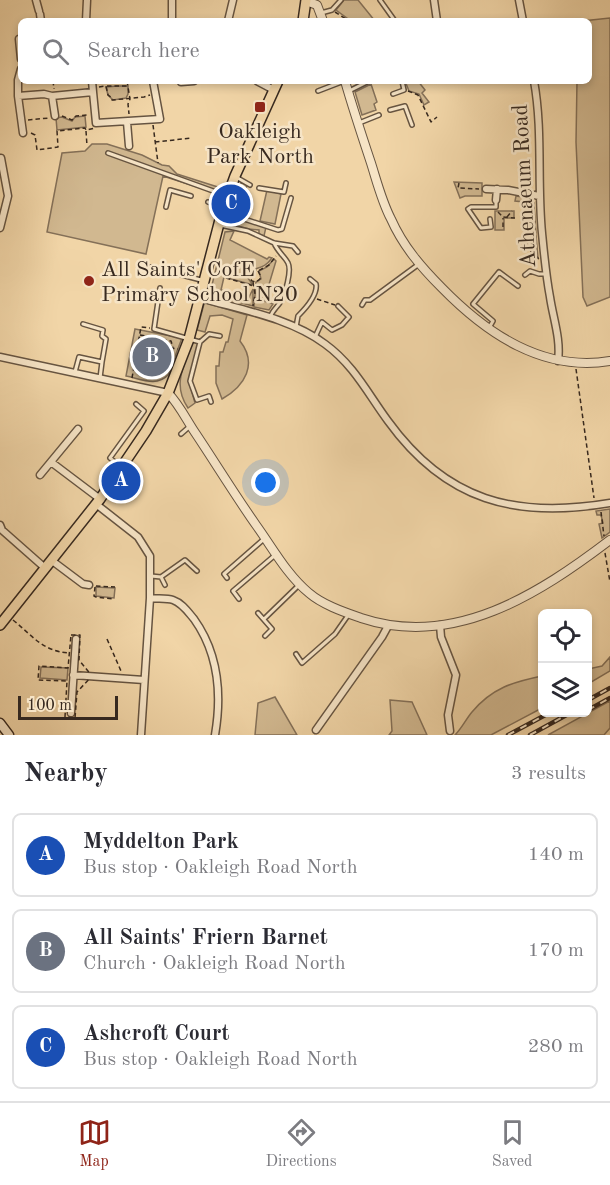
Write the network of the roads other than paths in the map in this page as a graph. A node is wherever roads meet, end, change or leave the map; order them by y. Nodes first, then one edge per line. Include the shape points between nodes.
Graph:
1 (36, 0) edge
2 (87, 0) edge
3 (171, 0) edge
4 (233, 0) edge
5 (341, 0) edge
6 (380, 0) edge
7 (434, 0) edge
8 (519, 0) edge
9 (306, 1) edge
10 (40, 15) edge
11 (322, 17) edge
12 (86, 18) edge
13 (172, 18) edge
14 (229, 18) edge
15 (305, 18) edge
16 (393, 18) edge
17 (437, 18) edge
18 (522, 18) edge
19 (18, 84) edge
20 (153, 84) edge
21 (337, 84) edge
22 (346, 84) edge
23 (364, 84) edge
24 (403, 84) edge
25 (534, 84) edge
26 (276, 86) edge
27 (93, 87) edge
28 (318, 91) dead end
29 (348, 91) junction
30 (393, 94) dead end
31 (18, 96) junction
32 (54, 96) junction
33 (390, 110) dead end
34 (379, 114) dead end
35 (55, 116) dead end
36 (128, 122) junction
37 (358, 124) junction
38 (412, 125) dead end
39 (26, 133) road end
40 (129, 146) dead end
41 (108, 153) dead end
42 (0, 158) edge
43 (235, 176) junction
44 (286, 183) dead end
45 (250, 185) dead end
46 (259, 188) dead end
47 (486, 189) road end
48 (496, 189) junction
49 (191, 196) dead end
50 (227, 196) junction
51 (539, 196) junction
52 (291, 198) dead end
53 (496, 200) joint
54 (208, 202) dead end
55 (3, 206) edge
56 (166, 207) dead end
57 (223, 209) junction
58 (490, 219) dead end
59 (218, 224) junction
60 (0, 228) edge
61 (274, 243) junction
62 (298, 252) dead end
63 (419, 264) junction
64 (151, 267) dead end
65 (525, 274) dead end
66 (546, 274) junction
67 (310, 279) dead end
68 (205, 281) junction
69 (518, 286) dead end
70 (160, 288) dead end
71 (201, 298) junction
72 (362, 305) dead end
73 (338, 306) road end
74 (270, 318) junction
75 (83, 324) dead end
76 (296, 328) junction
77 (488, 330) junction
78 (220, 336) dead end
79 (315, 337) junction
80 (189, 339) junction
81 (200, 342) junction
82 (0, 357) edge
83 (558, 361) junction
84 (610, 361) edge
85 (102, 362) junction
86 (74, 373) junction
87 (100, 378) junction
88 (168, 393) junction
89 (211, 402) dead end
90 (136, 404) dead end
91 (135, 426) junction
92 (191, 426) junction
93 (78, 429) dead end
94 (146, 431) junction
95 (181, 434) dead end
96 (51, 462) junction
97 (122, 468) junction
98 (40, 475) dead end
99 (98, 502) junction
100 (610, 503) edge
101 (0, 525) edge
102 (265, 538) junction
103 (607, 543) edge
104 (277, 554) junction
105 (51, 560) junction
106 (45, 568) junction
107 (197, 571) dead end
108 (151, 576) junction
109 (161, 577) junction
110 (227, 579) dead end
111 (300, 584) junction
112 (165, 585) dead end
113 (92, 586) road end
114 (150, 598) junction
115 (239, 599) dead end
116 (258, 613) dead end
117 (349, 614) junction
118 (264, 619) junction
119 (0, 625) edge
120 (440, 625) junction
121 (388, 626) junction
122 (265, 636) dead end
123 (76, 639) dead end
124 (296, 654) dead end
125 (73, 675) junction
126 (144, 680) junction
127 (461, 696) dead end
128 (451, 700) junction
129 (449, 709) junction
130 (458, 712) dead end
131 (70, 713) dead end
132 (0, 723) edge
133 (316, 730) dead end
134 (450, 731) dead end
135 (9, 735) edge
136 (141, 735) edge
137 (215, 735) edge

1 - 10 street
2 - 12 street
3 - 13 street
4 - 14 street
5 - 11 lane
6 - 16 lane
7 - 17 street
8 - 18 street
9 - 11 street via 317,5
9 - 15 main road
19 - 31 street
20 - 36 street via 159,119
21 - 28 lane
22 - 29 street
23 - 29 lane
24 - 30 lane via 404,90
25 - 51 street, Athenaeum Road via 540,118
26 - 43 main road
27 - 32 street
27 - 36 street via 97,125
29 - 37 street
31 - 32 street
31 - 39 street
32 - 35 street
33 - 38 lane via 405,106
34 - 37 lane
36 - 40 street
37 - 63 street via 387,213
41 - 50 lane
42 - 55 street via 8,196
43 - 45 lane
43 - 50 main road
44 - 46 lane via 284,192
47 - 48 street
48 - 51 street
48 - 53 street
49 - 56 lane via 170,190
50 - 57 main road
51 - 66 street, Athenaeum Road
52 - 57 lane via 282,229 278,230
53 - 58 lane via 496,207 468,209 481,228 491,227
54 - 57 lane
55 - 60 street
57 - 59 main road
59 - 61 lane via 248,231
59 - 68 main road
61 - 62 lane via 293,246
61 - 74 lane via 288,262 289,271 282,300
63 - 72 lane
63 - 77 street
64 - 68 lane
65 - 66 lane
66 - 83 street, Athenaeum Road via 560,347
67 - 76 lane via 317,290 298,316
68 - 71 main road
69 - 77 lane via 499,272 474,304 493,321
70 - 80 lane via 154,329
71 - 74 street
71 - 80 main road
73 - 79 lane via 349,317 332,330 322,322
74 - 76 street
75 - 85 lane via 103,330 106,339
76 - 79 street
77 - 83 street
78 - 81 lane via 209,334
79 - 100 street via 353,370 416,453 451,483 510,505 551,508
80 - 81 lane
80 - 88 main road
81 - 89 lane via 190,381 197,400 209,396
82 - 86 street
83 - 84 street
85 - 86 lane via 79,357
85 - 87 lane
86 - 87 street
87 - 88 street
88 - 92 street
88 - 94 main road
90 - 91 lane via 144,411
91 - 94 lane
91 - 97 lane via 110,458
92 - 95 lane
92 - 102 street
93 - 96 street
94 - 97 main road
96 - 98 street
96 - 99 street
97 - 99 main road
99 - 105 main road
99 - 108 street via 144,543 150,556
101 - 106 street
102 - 104 street
102 - 110 lane via 224,574
103 - 120 street via 527,597 488,613
104 - 111 street
104 - 115 lane via 233,591
105 - 106 main road
105 - 113 street via 83,584
106 - 119 main road
107 - 109 lane via 185,560
108 - 109 lane
108 - 114 street
109 - 112 lane
111 - 117 street via 310,594
111 - 118 lane
114 - 126 street
114 - 137 street via 183,605 211,650 219,687
116 - 118 lane
117 - 121 street
117 - 124 lane via 335,634 302,663
118 - 122 lane via 272,629
120 - 121 street
120 - 128 street via 456,675
121 - 133 street
123 - 125 street
125 - 126 street
125 - 131 street
126 - 136 street
127 - 128 street
128 - 129 street
129 - 130 street
129 - 134 street
132 - 135 main road

